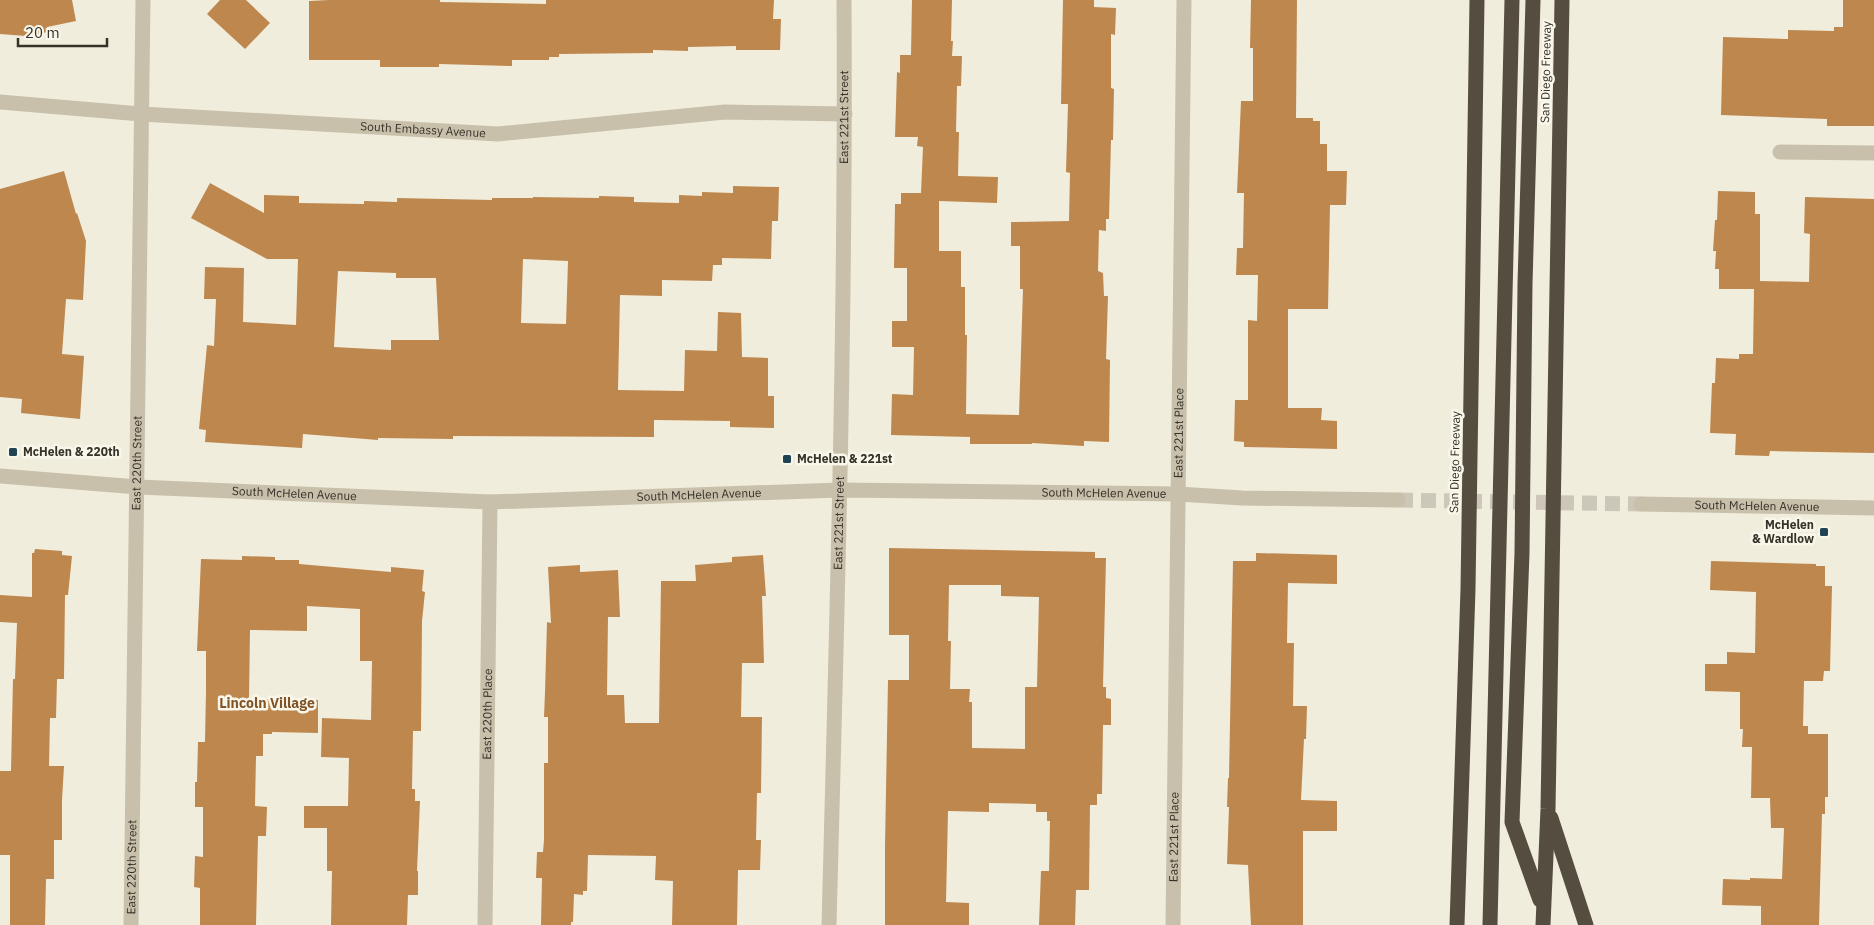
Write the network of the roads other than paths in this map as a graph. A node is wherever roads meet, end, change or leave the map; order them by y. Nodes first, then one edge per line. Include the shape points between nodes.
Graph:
1 (142, 0) edge
2 (844, 0) edge
3 (1184, 0) edge
4 (1477, 0) edge
5 (1512, 0) edge
6 (1533, 0) edge
7 (1562, 0) edge
8 (0, 102) edge
9 (141, 114) junction
10 (844, 114) junction
11 (1780, 152) dead end
12 (1874, 153) edge
13 (0, 476) edge
14 (138, 487) junction
15 (840, 490) junction
16 (1178, 494) junction
17 (1398, 500) tunnel mouth
18 (490, 502) junction
19 (1641, 504) tunnel mouth
20 (1874, 508) edge
21 (1548, 809) junction
22 (1544, 908) junction
23 (132, 925) edge
24 (484, 925) edge
25 (829, 925) edge
26 (1173, 925) edge
27 (1457, 925) edge
28 (1490, 925) edge
29 (1543, 925) edge
30 (1586, 925) edge

1 - 9 street, East 220th Street
2 - 10 street, East 221st Street
3 - 16 street, East 221st Place
4 - 27 highway, San Diego Freeway via 1468,590
5 - 28 highway
6 - 22 highway via 1522,553 1512,822
7 - 21 highway, San Diego Freeway
8 - 9 street, South Embassy Avenue
9 - 10 street, South Embassy Avenue via 498,134 724,112
9 - 14 street, East 220th Street
10 - 15 street, East 221st Street
11 - 12 street
13 - 14 street, South McHelen Avenue
14 - 18 street, South McHelen Avenue
14 - 23 street, East 220th Street
15 - 16 street, South McHelen Avenue
15 - 18 street, South McHelen Avenue
15 - 25 street, East 221st Street
16 - 17 street, South McHelen Avenue
16 - 26 street, East 221st Place
18 - 24 street, East 220th Place
19 - 20 street, South McHelen Avenue
21 - 22 highway, San Diego Freeway
21 - 30 highway
22 - 29 highway, San Diego Freeway

